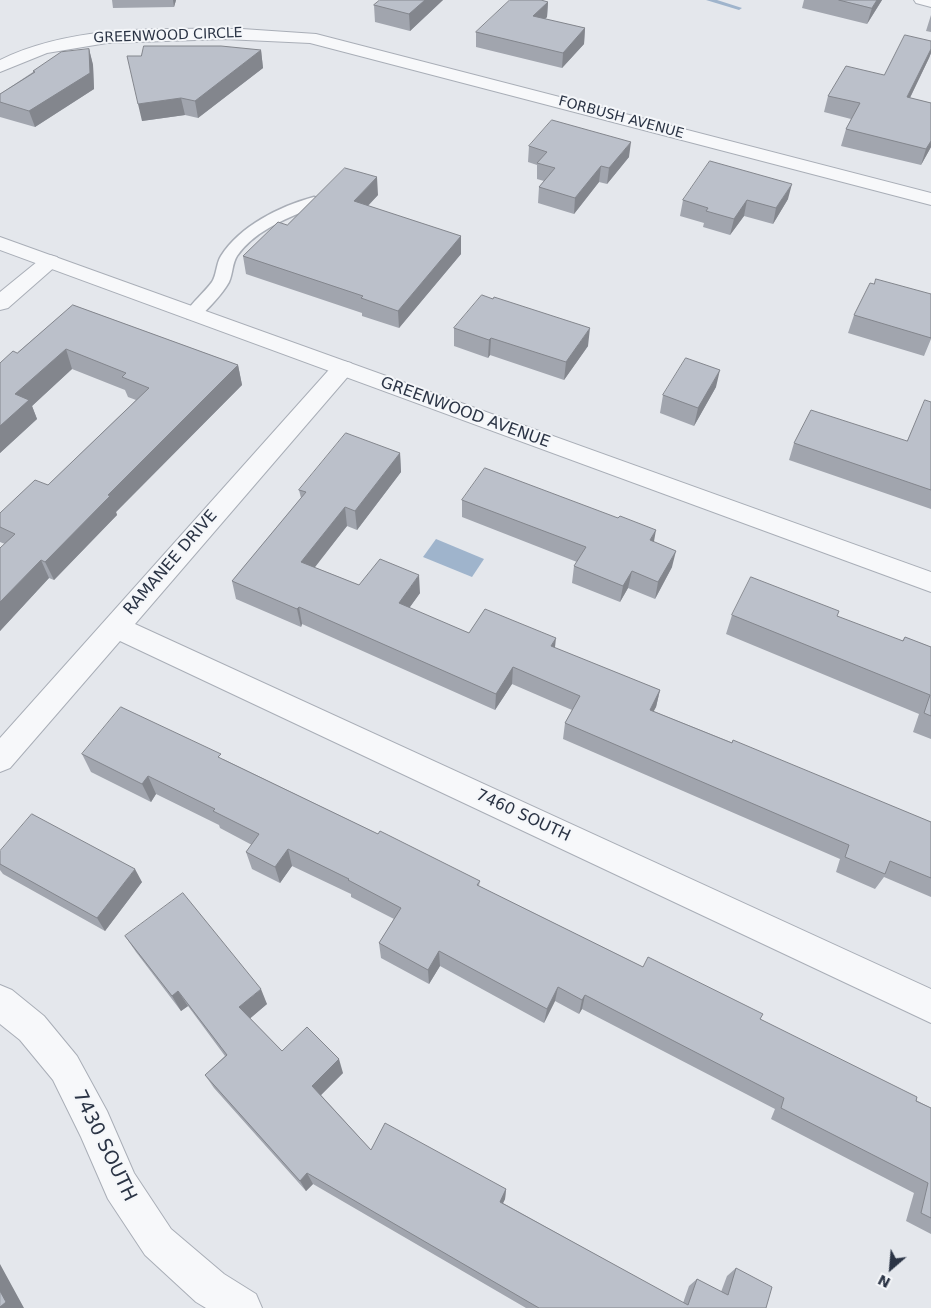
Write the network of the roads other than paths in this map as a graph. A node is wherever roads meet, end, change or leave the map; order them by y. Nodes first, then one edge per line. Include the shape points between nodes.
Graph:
1 (922, 0) edge
2 (931, 2) edge
3 (310, 38) joint
4 (0, 67) edge
5 (931, 199) edge
6 (314, 202) edge
7 (0, 243) edge
8 (50, 261) junction
9 (0, 303) edge
10 (193, 314) junction
11 (342, 368) junction
12 (931, 582) edge
13 (115, 627) junction
14 (0, 759) edge
15 (0, 1002) edge
16 (931, 1006) edge
17 (242, 1308) edge

1 - 2 street
3 - 4 street, GREENWOOD CIRCLE via 244,33 102,37 52,46
3 - 5 street, FORBUSH AVENUE
6 - 10 lane via 253,230 228,256 220,283
7 - 8 street, GREENWOOD AVENUE
8 - 9 street
8 - 10 street, GREENWOOD AVENUE
10 - 11 street, GREENWOOD AVENUE
11 - 12 street, GREENWOOD AVENUE
11 - 13 street, RAMANEE DRIVE
13 - 14 street, RAMANEE DRIVE
13 - 16 street, 7460 SOUTH
15 - 17 street, 7430 SOUTH via 32,1028 65,1068 121,1186 158,1242 210,1288

